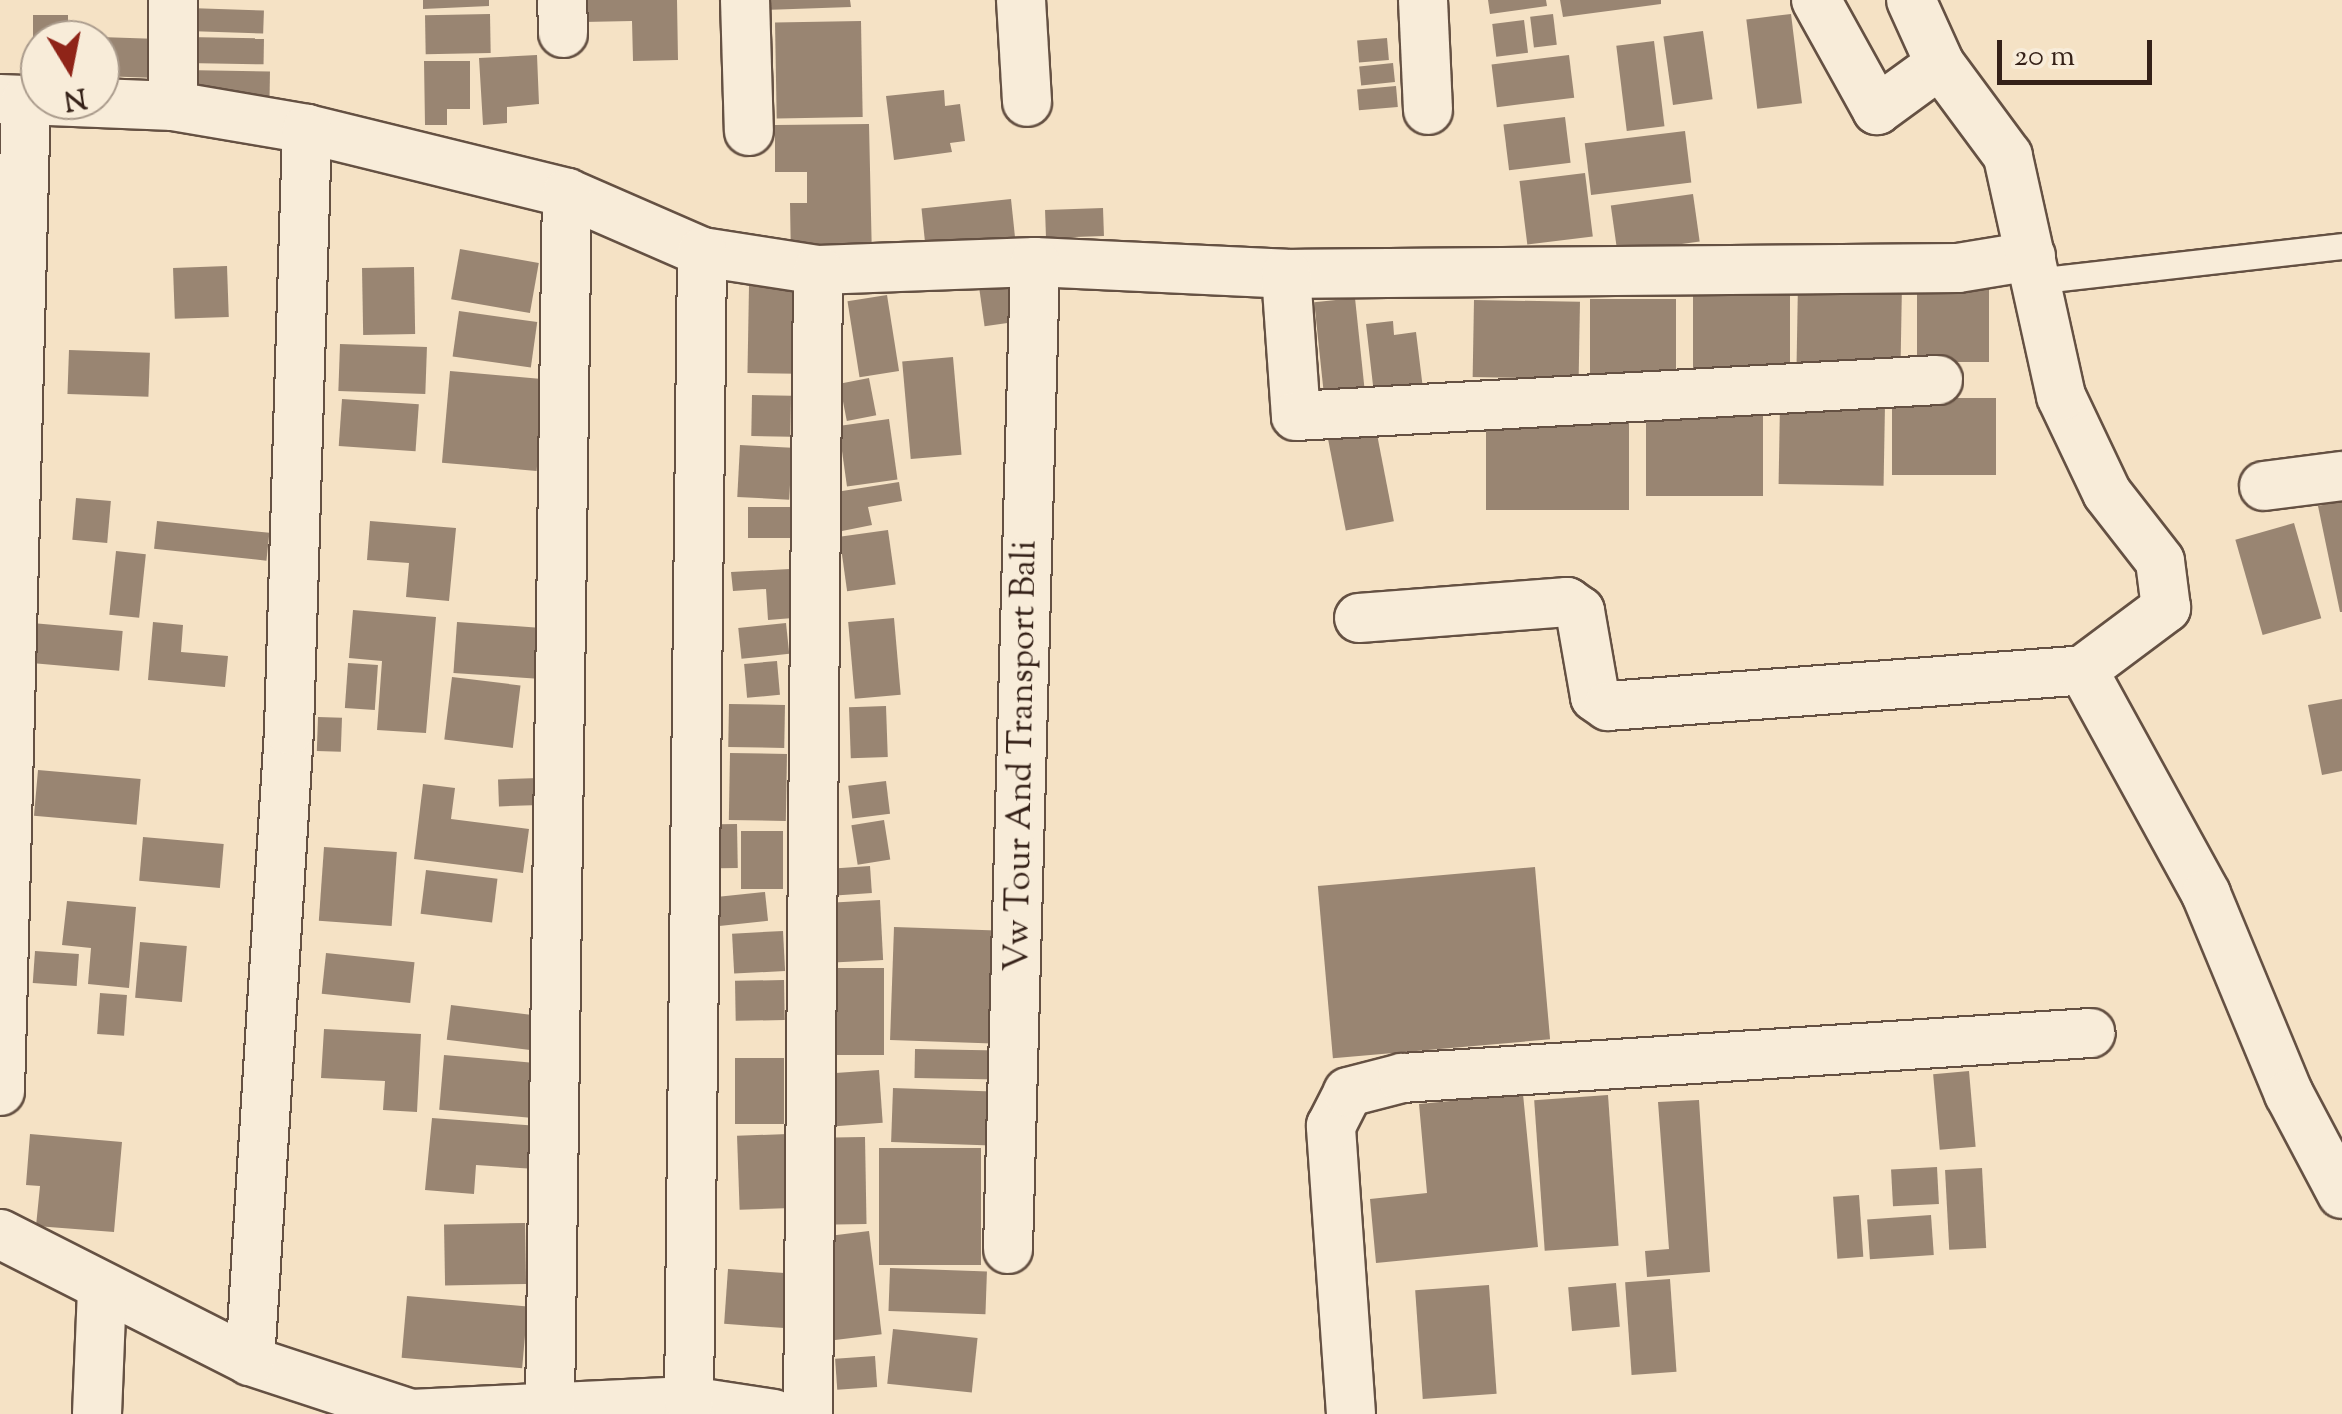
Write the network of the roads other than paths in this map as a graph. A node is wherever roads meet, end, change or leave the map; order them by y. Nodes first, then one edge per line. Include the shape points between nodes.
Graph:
1 (173, 0) edge
2 (745, 0) edge
3 (1021, 0) edge
4 (1424, 0) edge
5 (1816, 0) edge
6 (1911, 0) edge
7 (1940, 64) junction
8 (13, 100) edge
9 (1027, 102) dead end
10 (174, 106) junction
11 (1428, 110) dead end
12 (307, 129) junction
13 (749, 131) dead end
14 (567, 193) junction
15 (2342, 246) edge
16 (702, 252) junction
17 (1035, 262) junction
18 (2033, 269) junction
19 (818, 270) junction
20 (1286, 274) junction
21 (1938, 380) dead end
22 (2342, 476) edge
23 (2264, 486) dead end
24 (1359, 618) dead end
25 (2083, 670) junction
26 (2091, 1033) dead end
27 (0, 1092) edge
28 (2342, 1194) edge
29 (0, 1234) edge
30 (1008, 1249) dead end
31 (102, 1290) junction
32 (250, 1361) junction
33 (690, 1401) junction
34 (550, 1405) junction
35 (613, 1409) edge
36 (97, 1414) edge
37 (774, 1414) edge
38 (808, 1414) edge
39 (1351, 1414) edge

1 - 10 street
2 - 13 street
3 - 9 street
4 - 11 street
5 - 7 street via 1868,105 1890,106
6 - 7 street
7 - 18 street via 2008,156
8 - 10 street
8 - 27 street
10 - 12 street
12 - 14 street
12 - 32 street via 288,730
14 - 16 street
14 - 34 street
15 - 18 lane
16 - 19 street
16 - 33 street
17 - 19 street
17 - 20 street
17 - 30 street, Vw Tour And Transport Bali
18 - 20 street
18 - 25 street via 2061,396 2107,493 2160,561 2168,593 2145,629
19 - 38 street
20 - 21 street via 1296,416
22 - 23 street
24 - 25 street via 1567,602 1580,611 1600,705
25 - 28 street via 2206,894 2289,1094
26 - 39 street via 1402,1078 1348,1092 1331,1126
29 - 31 street
31 - 32 street
31 - 36 street
32 - 34 street via 411,1414
33 - 35 street
33 - 37 street
34 - 35 street

